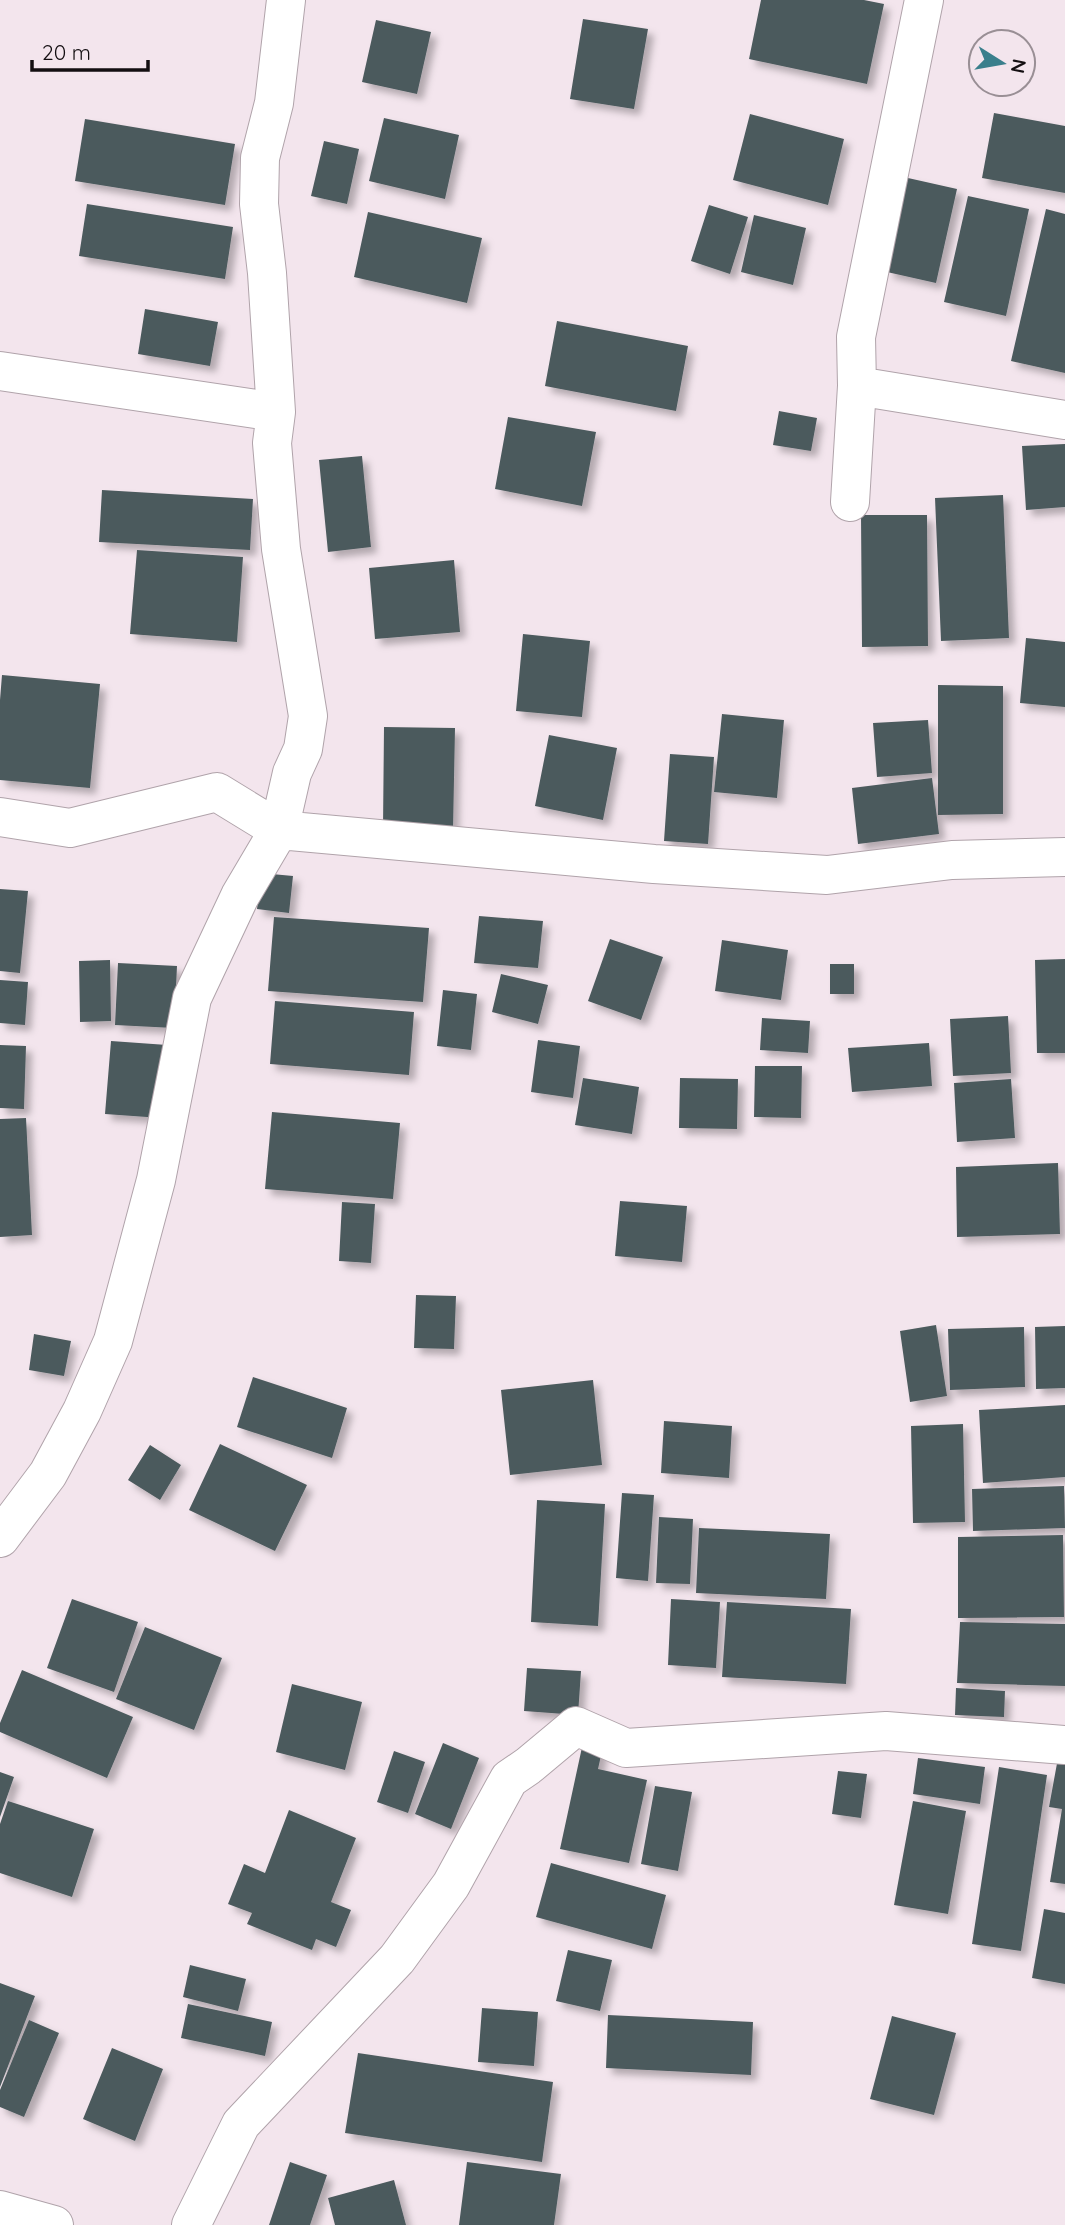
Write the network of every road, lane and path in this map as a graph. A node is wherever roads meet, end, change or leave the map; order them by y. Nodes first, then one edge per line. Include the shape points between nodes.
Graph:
1 (286, 0) edge
2 (924, 0) edge
3 (0, 371) edge
4 (857, 386) junction
5 (276, 412) junction
6 (1065, 420) edge
7 (850, 502) dead end
8 (0, 817) edge
9 (279, 830) junction
10 (1065, 857) edge
11 (0, 1538) edge
12 (1065, 1745) edge
13 (0, 2210) edge
14 (54, 2225) edge
15 (191, 2225) edge

1 - 5 street via 274,103 260,158 258,204
2 - 4 street via 856,338
3 - 5 street
4 - 6 street
4 - 7 street
5 - 9 street via 272,443 281,549 308,716 303,750 292,773
8 - 9 street via 70,828 217,792
9 - 10 street via 827,875 952,860
9 - 11 street via 240,896 192,998 156,1180 113,1341 48,1474
12 - 15 street via 886,1731 625,1748 576,1726 509,1779 451,1885 397,1959 242,2124
13 - 14 street

